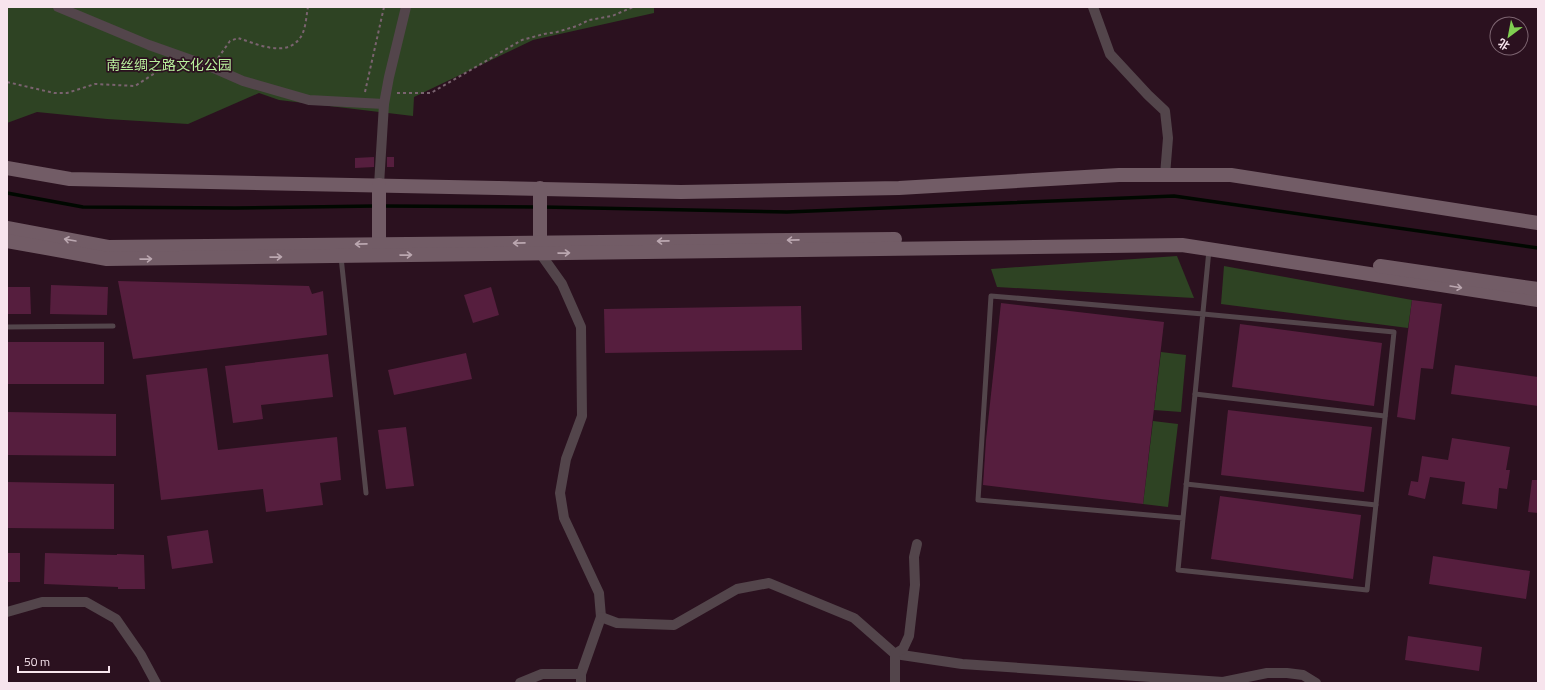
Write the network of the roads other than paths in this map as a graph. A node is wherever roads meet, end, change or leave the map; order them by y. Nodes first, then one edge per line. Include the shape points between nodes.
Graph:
1 (58, 7) edge
2 (406, 7) edge
3 (1093, 7) edge
4 (384, 104) junction
5 (7, 168) edge
6 (1165, 175) junction
7 (379, 185) junction
8 (540, 188) junction
9 (1538, 223) edge
10 (7, 228) edge
11 (7, 241) edge
12 (379, 244) junction
13 (540, 248) junction
14 (1209, 249) junction
15 (341, 256) junction
16 (1538, 289) edge
17 (1538, 300) edge
18 (1203, 314) junction
19 (7, 326) edge
20 (113, 326) dead end
21 (1195, 394) junction
22 (1385, 416) junction
23 (1186, 484) junction
24 (366, 494) dead end
25 (1376, 505) junction
26 (1183, 518) junction
27 (918, 544) dead end
28 (7, 612) edge
29 (602, 617) junction
30 (895, 654) junction
31 (581, 678) edge
32 (156, 683) edge
33 (520, 683) edge
34 (895, 683) edge
35 (1316, 683) edge

1 - 4 street via 243,81 309,100
2 - 4 street
3 - 6 street via 1110,54 1165,111 1168,138
4 - 7 street
5 - 7 street via 70,178
6 - 8 street via 898,188 681,192
6 - 9 street via 1230,175
7 - 8 street
7 - 12 street
8 - 13 street
12 -> 10 street via 108,247
11 -> 15 street via 107,259
13 -> 12 street
13 -> 14 street via 1182,245
15 -> 13 street
16 -> 13 street via 1182,236
13 - 29 street via 562,284 581,327 582,416 566,459 560,493 564,518 599,592
14 -> 17 street
14 - 18 lane
15 - 24 lane
18 - 21 lane
18 - 22 lane via 1394,332
18 - 26 lane via 991,296 978,500
19 - 20 lane
21 - 22 lane
21 - 23 lane
22 - 25 lane
23 - 25 lane
23 - 26 lane
25 - 26 lane via 1368,590 1178,570
27 - 30 street via 914,557 915,585 909,636 903,649
28 - 32 street via 42,602 86,602 116,619 141,655
29 - 30 street via 617,623 674,624 737,589 768,583 854,618
29 - 31 street
30 - 34 street
30 - 35 street via 962,664 1208,682 1223,682 1267,673 1288,673 1303,675
31 - 33 street via 542,674

